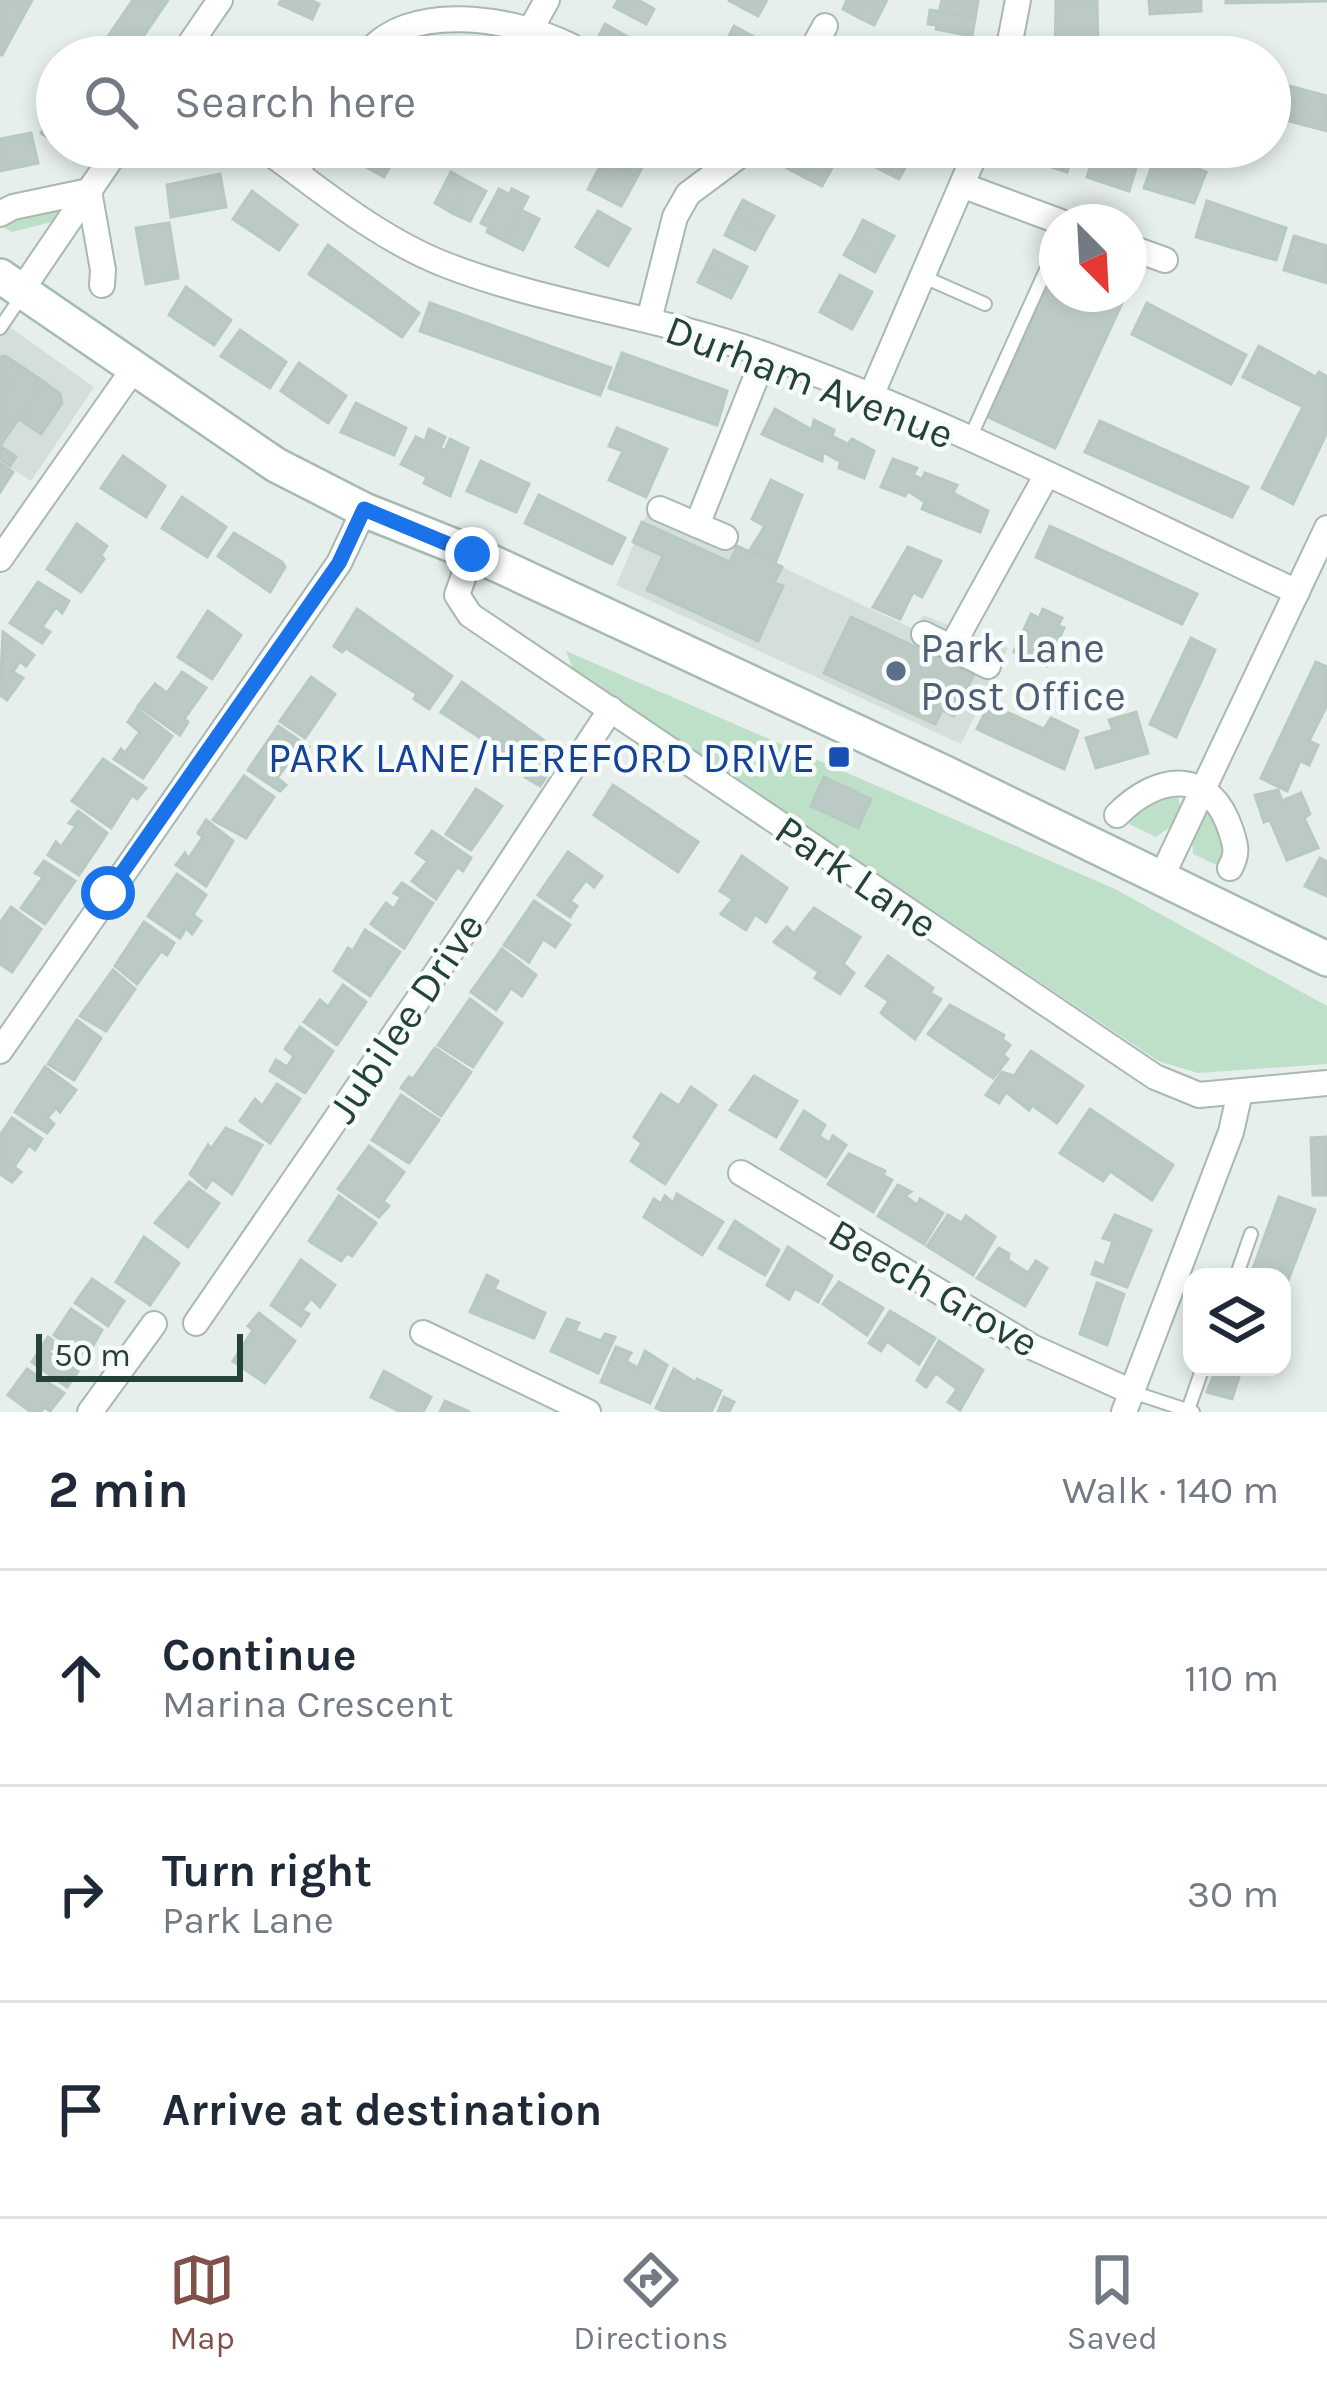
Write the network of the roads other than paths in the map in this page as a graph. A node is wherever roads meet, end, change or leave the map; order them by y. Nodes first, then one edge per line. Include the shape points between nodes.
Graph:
1 (220, 0) edge
2 (547, 0) edge
3 (1018, 0) edge
4 (825, 26) dead end
5 (532, 27) junction
6 (195, 36) edge
7 (380, 36) edge
8 (550, 36) edge
9 (820, 36) edge
10 (1011, 36) edge
11 (105, 168) edge
12 (291, 168) edge
13 (298, 168) edge
14 (723, 168) edge
15 (971, 168) edge
16 (296, 172) junction
17 (964, 187) junction
18 (89, 191) junction
19 (0, 214) edge
20 (1039, 214) edge
21 (1147, 254) edge
22 (1165, 260) dead end
23 (924, 277) junction
24 (102, 284) dead end
25 (1039, 284) edge
26 (15, 286) edge
27 (985, 304) dead end
28 (649, 320) junction
29 (0, 328) edge
30 (765, 355) junction
31 (135, 367) junction
32 (870, 398) junction
33 (968, 441) junction
34 (1046, 476) junction
35 (364, 509) junction
36 (660, 509) dead end
37 (697, 525) junction
38 (1327, 528) edge
39 (724, 537) dead end
40 (472, 554) junction
41 (0, 559) edge
42 (1297, 592) junction
43 (924, 634) dead end
44 (950, 648) junction
45 (988, 666) dead end
46 (611, 709) junction
47 (1203, 788) junction
48 (1118, 815) dead end
49 (1231, 868) dead end
50 (1161, 878) junction
51 (1327, 958) edge
52 (0, 1051) edge
53 (1327, 1083) edge
54 (1240, 1092) junction
55 (741, 1173) dead end
56 (1251, 1234) dead end
57 (1239, 1268) edge
58 (196, 1323) dead end
59 (154, 1324) dead end
60 (424, 1333) dead end
61 (1201, 1376) edge
62 (1128, 1402) edge
63 (1191, 1411) edge
64 (90, 1412) edge
65 (588, 1412) edge

1 - 6 street
2 - 5 street
3 - 10 street
4 - 9 street
5 - 7 street via 438,14 413,16
5 - 8 street
11 - 18 street
12 - 16 street, Durham Avenue
13 - 16 street
14 - 28 street via 688,194 675,217
15 - 17 street
16 - 28 street, Durham Avenue via 441,263
17 - 20 street
17 - 23 street
18 - 19 street
18 - 24 street
18 - 26 street
21 - 22 street
23 - 27 lane
23 - 32 street
25 - 33 lane
26 - 29 lane
26 - 31 street
28 - 30 street, Durham Avenue
30 - 32 street, Durham Avenue
30 - 37 street
31 - 35 street via 276,465
31 - 41 street
32 - 33 street, Durham Avenue
33 - 34 street, Durham Avenue
34 - 42 street, Durham Avenue
34 - 44 street
35 - 40 street
35 - 52 street via 339,563
36 - 37 street
37 - 39 street
38 - 42 street
40 - 46 street, Park Lane via 457,595 470,615
40 - 50 street
42 - 47 street
43 - 44 street
44 - 45 street
46 - 54 street, Park Lane via 1155,1077 1198,1095
46 - 58 street, Jubilee Drive
47 - 48 street via 1183,784 1144,794
47 - 49 street via 1225,811 1237,849
47 - 50 street
50 - 51 street
53 - 54 street, Park Lane
54 - 62 street
55 - 62 street, Beech Grove
56 - 57 lane
59 - 64 street
60 - 65 street
61 - 63 lane
62 - 63 lane

